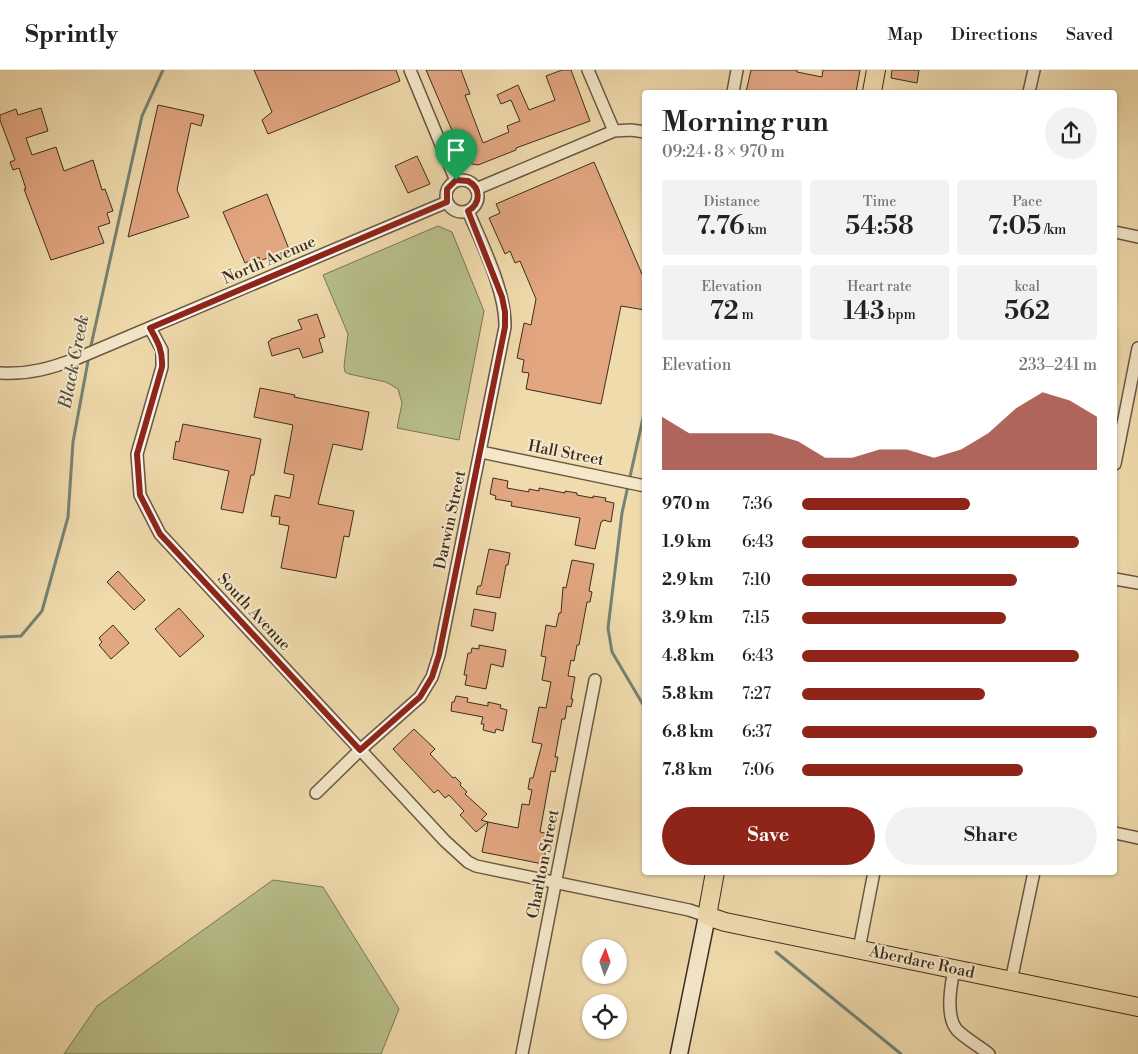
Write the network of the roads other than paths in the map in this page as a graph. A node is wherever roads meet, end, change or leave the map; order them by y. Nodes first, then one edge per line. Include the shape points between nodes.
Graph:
1 (410, 70) edge
2 (588, 70) edge
3 (737, 70) edge
4 (876, 70) edge
5 (1034, 70) edge
6 (733, 90) edge
7 (872, 90) edge
8 (1030, 90) edge
9 (614, 131) junction
10 (642, 132) edge
11 (456, 180) junction
12 (476, 189) junction
13 (447, 202) junction
14 (468, 211) junction
15 (1117, 232) edge
16 (1138, 237) edge
17 (150, 328) junction
18 (1138, 348) edge
19 (0, 373) edge
20 (481, 452) junction
21 (1117, 454) edge
22 (634, 483) edge
23 (1117, 579) edge
24 (1138, 584) edge
25 (595, 680) dead end
26 (360, 750) junction
27 (316, 793) dead end
28 (1117, 833) edge
29 (1138, 838) edge
30 (714, 875) edge
31 (873, 875) edge
32 (1033, 875) edge
33 (556, 884) junction
34 (707, 916) junction
35 (858, 949) junction
36 (954, 969) junction
37 (1011, 981) junction
38 (1138, 1007) edge
39 (522, 1054) edge
40 (679, 1054) edge
41 (989, 1054) edge

1 - 11 street
2 - 9 street
3 - 6 street
4 - 7 main road
5 - 8 street
9 - 10 street
9 - 12 street
11 - 12 street via 468,181
11 - 13 street via 447,189
12 - 14 street via 476,203
13 - 14 street via 456,211
13 - 17 street, North Avenue
14 - 20 street, Darwin Street via 505,312 505,327
15 - 16 street
17 - 19 street, North Avenue via 44,370
17 - 26 street, South Avenue via 160,346 162,367 137,454 140,495 160,534
18 - 21 street
20 - 22 street, Hall Street
20 - 26 street, Darwin Street via 432,677 420,697
23 - 24 street
25 - 33 street, Charlton Street
26 - 27 street, Darwin Street
26 - 33 street, South Avenue via 464,859 476,866
28 - 29 street
30 - 34 main road
31 - 35 street
32 - 37 street
33 - 34 street
33 - 39 street, Charlton Street
34 - 35 main road, Aberdare Road
34 - 40 street
35 - 36 main road, Aberdare Road
36 - 37 main road, Aberdare Road
36 - 41 street via 950,996 954,1026
37 - 38 main road, Aberdare Road

